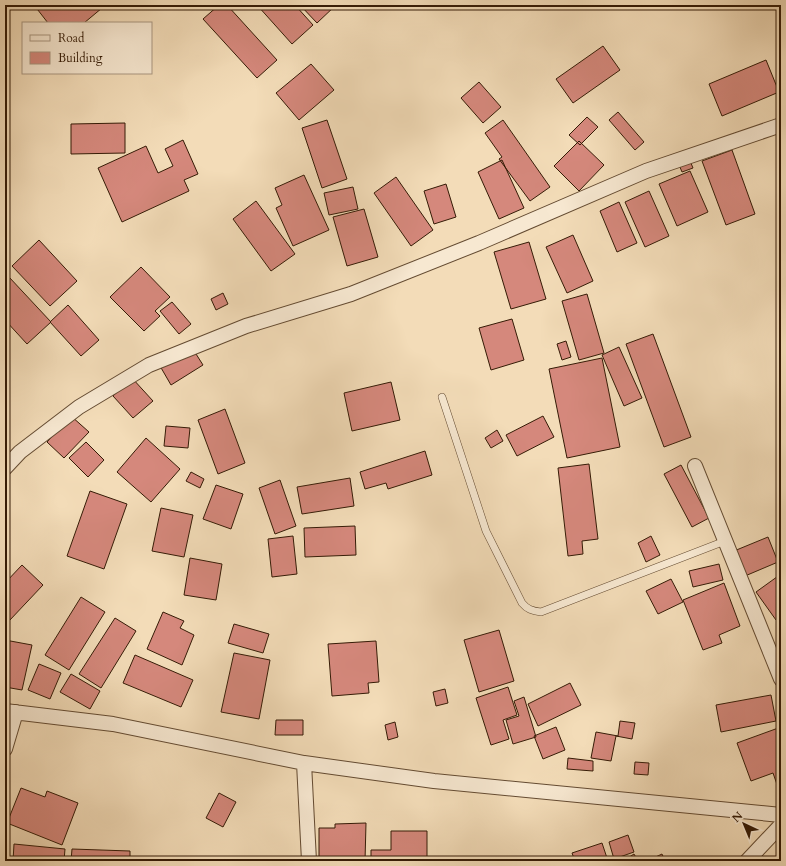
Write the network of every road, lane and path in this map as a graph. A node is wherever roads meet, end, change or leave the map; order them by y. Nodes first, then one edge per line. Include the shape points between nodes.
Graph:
1 (781, 125) edge
2 (442, 397) dead end
3 (695, 466) dead end
4 (5, 468) edge
5 (725, 541) junction
6 (781, 679) edge
7 (11, 711) edge
8 (5, 749) edge
9 (304, 763) junction
10 (781, 815) edge
11 (781, 825) edge
12 (309, 861) edge
13 (747, 861) edge

1 - 4 street via 646,172 479,243 350,294 246,326 149,365 79,407 20,452
2 - 5 lane via 486,531 522,603 527,608 541,612
3 - 5 street
5 - 6 street
7 - 8 street
7 - 9 street via 113,724
9 - 10 street via 434,781
9 - 12 street
11 - 13 street

